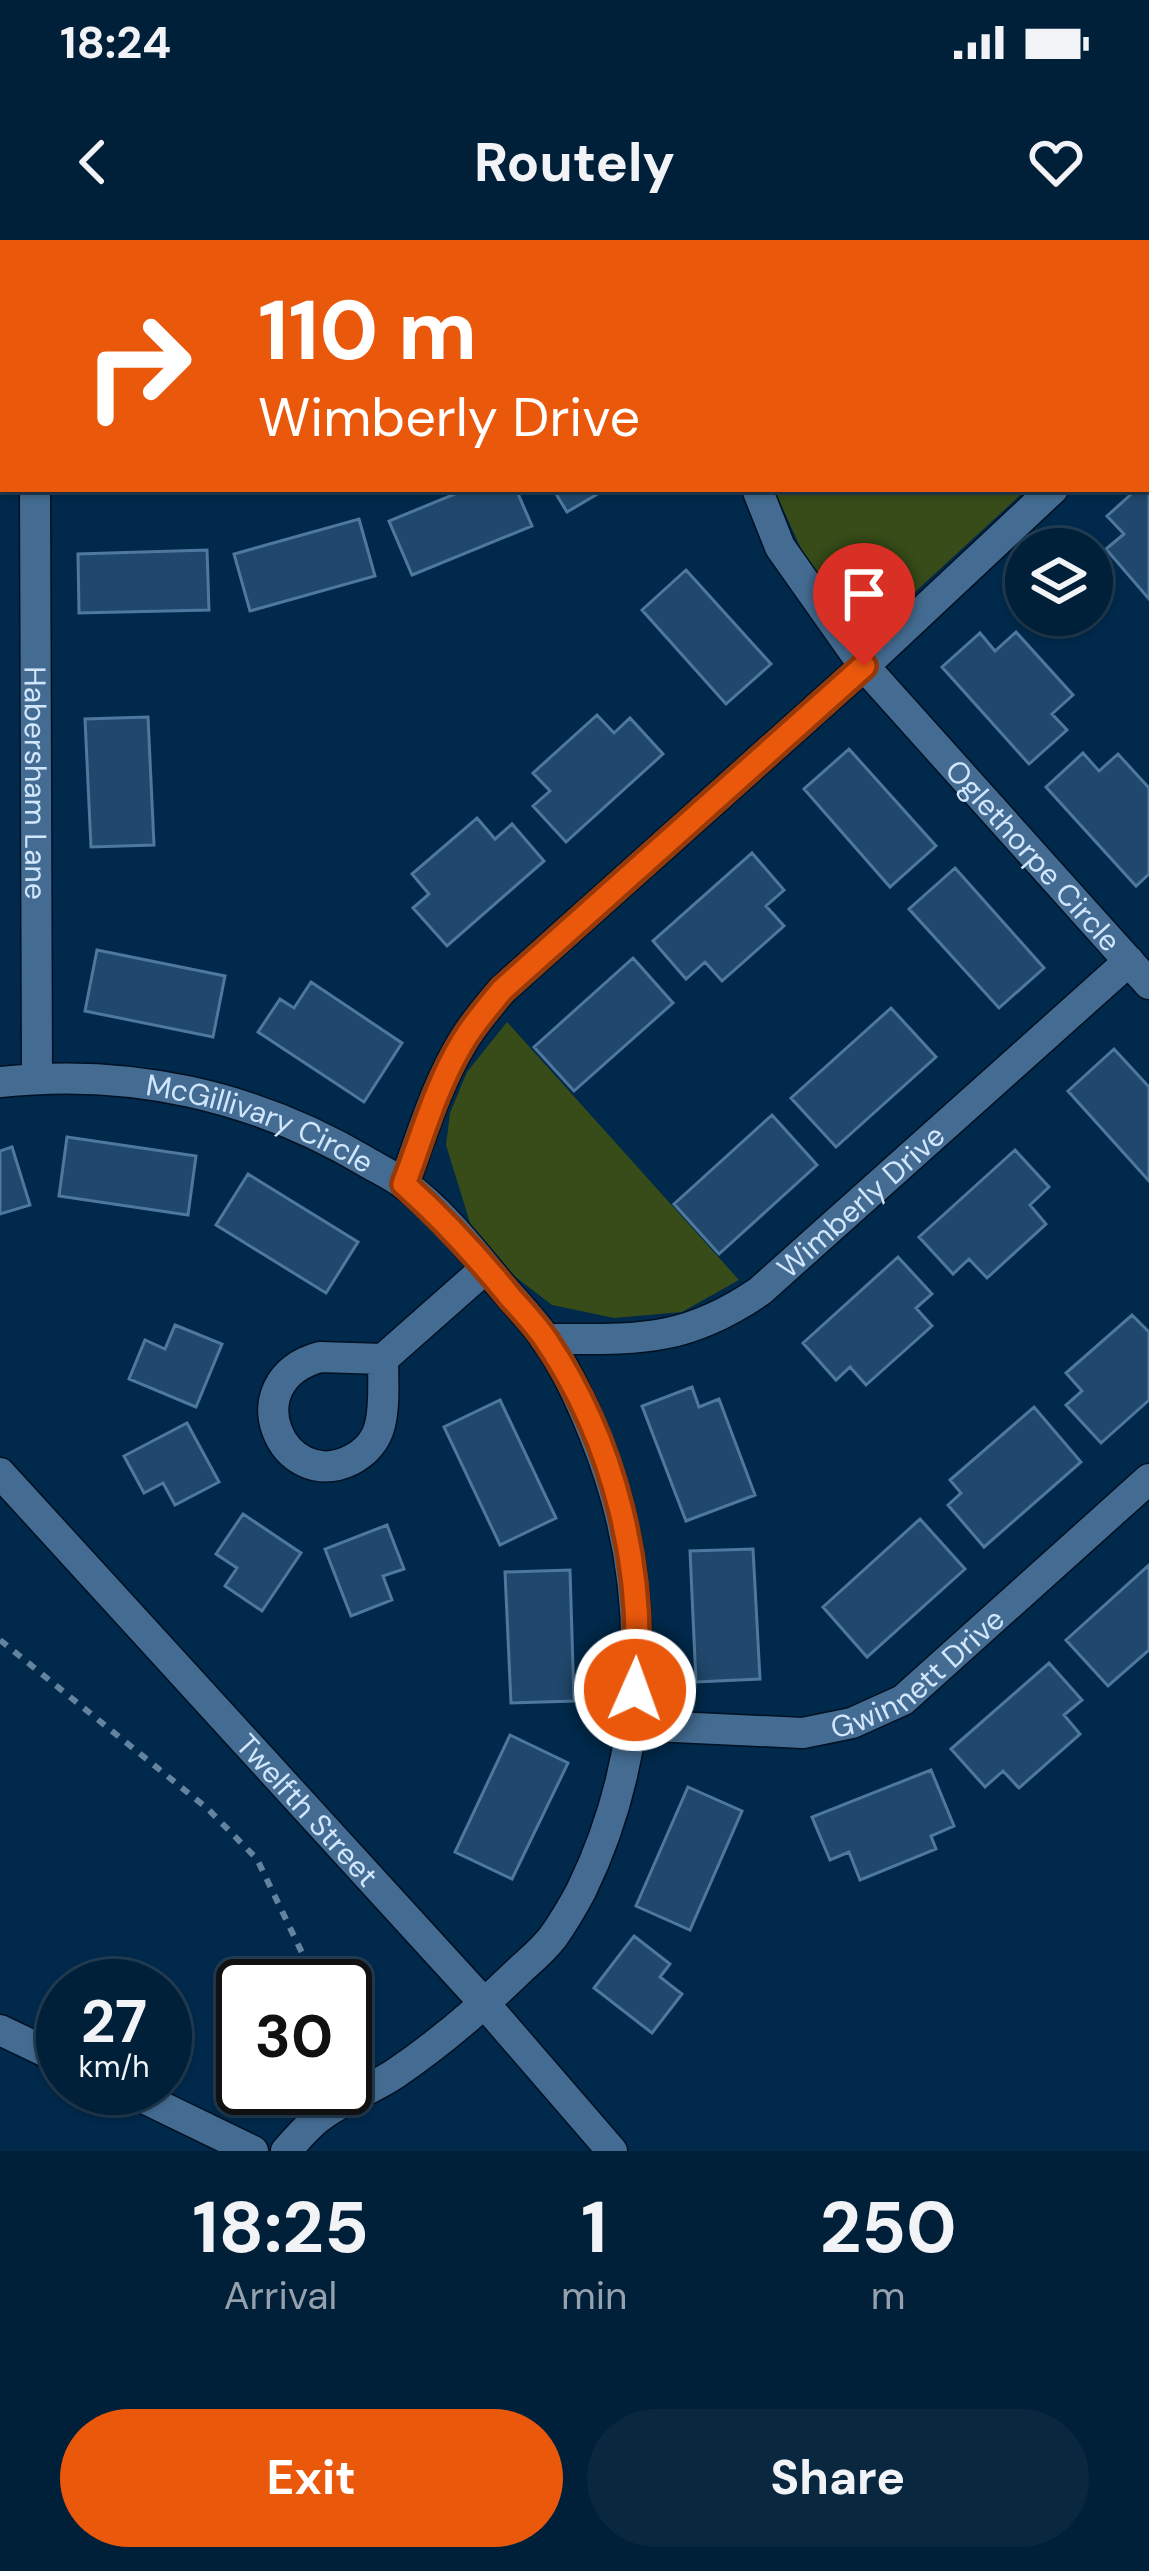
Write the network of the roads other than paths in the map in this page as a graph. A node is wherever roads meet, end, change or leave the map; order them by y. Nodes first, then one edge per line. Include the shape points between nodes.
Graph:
1 (35, 492) edge
2 (758, 492) edge
3 (1050, 492) edge
4 (864, 666) junction
5 (1139, 972) edge
6 (37, 1079) junction
7 (0, 1082) edge
8 (404, 1184) junction
9 (486, 1268) junction
10 (545, 1339) junction
11 (383, 1359) dead end
12 (0, 1473) edge
13 (1149, 1479) edge
14 (632, 1725) junction
15 (485, 2004) junction
16 (0, 2030) edge
17 (36, 2047) edge
18 (179, 2115) edge
19 (253, 2151) edge
20 (286, 2151) edge
21 (612, 2151) edge

1 - 6 street, Habersham Lane
2 - 4 street, Oglethorpe Circle via 780,547
3 - 4 street
4 - 5 street, Oglethorpe Circle
4 - 8 street via 502,990 459,1047
5 - 10 street, Wimberly Drive via 729,1312 656,1336
6 - 7 street, McGillivary Circle
6 - 8 street, McGillivary Circle via 98,1077 197,1091 301,1128
8 - 9 street, McGillivary Circle
9 - 10 street, McGillivary Circle
9 - 11 street
10 - 14 street, McGillivary Circle via 582,1404 621,1509 636,1607
12 - 15 street, Twelfth Street
13 - 14 street, Gwinnett Drive via 903,1700 803,1733
14 - 15 street, McGillivary Circle via 602,1843 579,1894 552,1940
15 - 20 street, McGillivary Circle via 396,2073 319,2117
15 - 21 street, Twelfth Street
16 - 17 street
18 - 19 street

